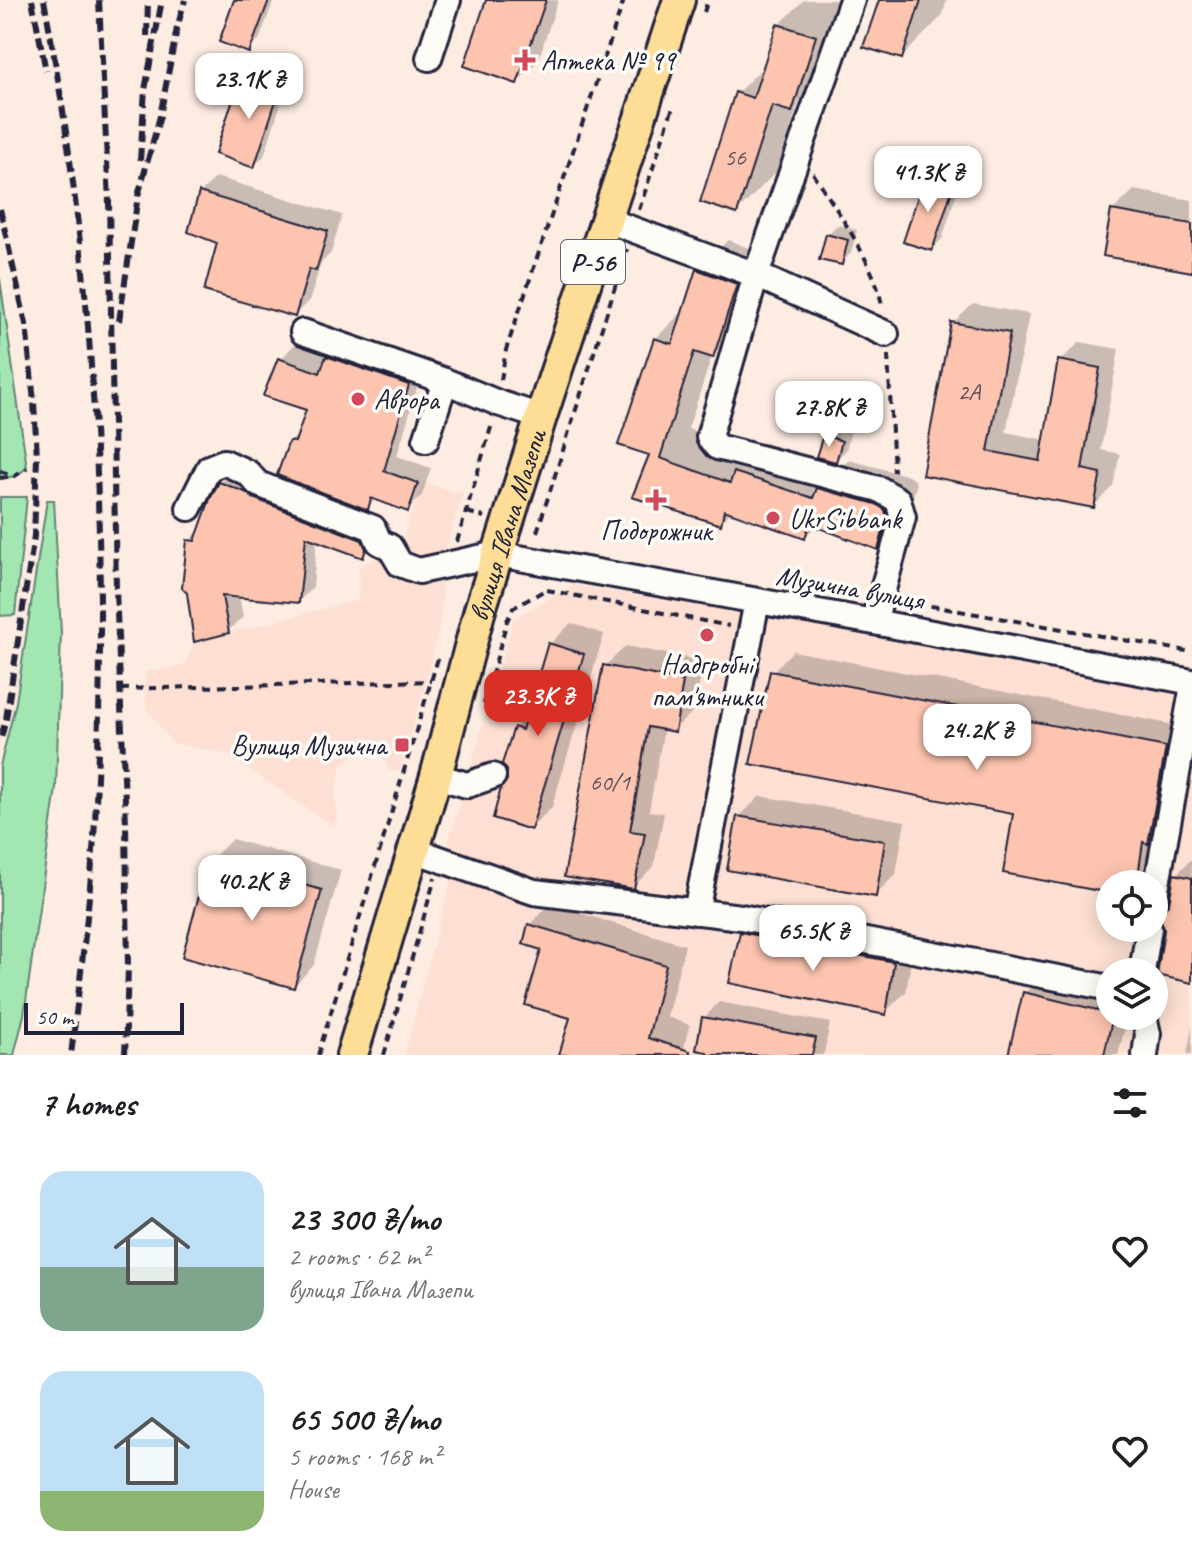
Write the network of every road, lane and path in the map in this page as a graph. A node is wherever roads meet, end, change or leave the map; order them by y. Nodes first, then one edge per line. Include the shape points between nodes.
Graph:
1 (448, 0) edge
2 (624, 0) edge
3 (708, 0) edge
4 (852, 0) edge
5 (691, 6) edge
6 (429, 58) dead end
7 (677, 95) dead end
8 (620, 225) junction
9 (756, 275) junction
10 (303, 332) dead end
11 (886, 334) dead end
12 (445, 381) junction
13 (498, 403) junction
14 (541, 417) junction
15 (426, 440) dead end
16 (27, 468) dead end
17 (0, 471) edge
18 (15, 476) junction
19 (0, 478) edge
20 (189, 508) dead end
21 (467, 512) junction
22 (490, 519) dead end
23 (537, 532) dead end
24 (497, 554) junction
25 (456, 564) junction
26 (549, 579) dead end
27 (547, 590) junction
28 (881, 597) junction
29 (757, 601) junction
30 (498, 619) dead end
31 (874, 622) junction
32 (751, 630) junction
33 (441, 651) dead end
34 (1192, 652) edge
35 (432, 681) junction
36 (1192, 682) edge
37 (121, 689) dead end
38 (1192, 691) edge
39 (436, 776) junction
40 (493, 776) dead end
41 (414, 850) junction
42 (1159, 870) edge
43 (696, 912) junction
44 (1096, 985) edge
45 (1147, 1030) edge
46 (318, 1055) edge
47 (352, 1055) edge
48 (1145, 1055) edge

1 - 6 street
2 - 13 path via 506,350
3 - 5 path
4 - 9 street
5 - 8 main road, вулиця Івана Мазепи / Р-56
7 - 8 path
8 - 9 street
8 - 14 main road, вулиця Івана Мазепи / Р-56
8 - 23 path
9 - 11 street
9 - 28 street via 709,437 717,447 879,489 898,500 903,517
10 - 12 street
12 - 13 street
12 - 15 street
13 - 14 street
13 - 21 path
14 - 24 main road, вулиця Івана Мазепи / Р-56
16 - 18 path
17 - 18 path
18 - 19 path
20 - 25 street via 209,468 224,462 258,484 373,528 400,564 419,571
21 - 22 path
21 - 25 path via 455,548
24 - 25 street
24 - 29 street, Музична вулиця
24 - 39 main road, вулиця Івана Мазепи / Р-56
26 - 27 path
27 - 30 path via 513,608 507,621
27 - 32 path
28 - 31 street
28 - 34 path
29 - 31 street, Музична вулиця
29 - 32 street
31 - 36 street, Музична вулиця
32 - 43 street
33 - 35 path
35 - 37 path
35 - 46 path
38 - 42 street
39 - 40 street via 467,785
39 - 41 main road, вулиця Івана Мазепи / Р-56
41 - 43 street via 534,892
41 - 47 main road, вулиця Івана Мазепи / Р-56
43 - 44 street
45 - 48 street

